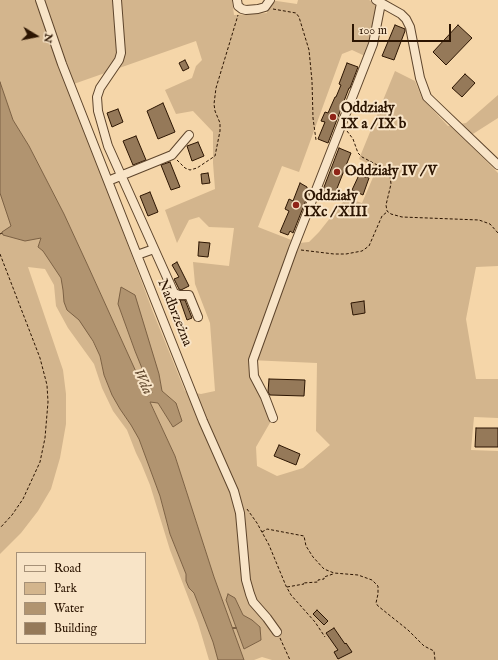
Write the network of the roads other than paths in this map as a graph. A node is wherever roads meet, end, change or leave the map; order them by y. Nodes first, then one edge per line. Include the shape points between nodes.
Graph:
1 (40, 0) edge
2 (117, 0) edge
3 (237, 0) edge
4 (270, 0) edge
5 (378, 1) edge
6 (189, 135) dead end
7 (498, 165) edge
8 (121, 175) junction
9 (108, 181) junction
10 (154, 249) junction
11 (137, 256) junction
12 (198, 317) dead end
13 (273, 418) dead end
14 (278, 632) road end

1 - 9 street, Nadbrzeżna
2 - 8 street via 121,53 100,88 96,103 108,146
3 - 4 street via 238,6 242,9 258,9 265,7
5 - 7 street via 406,19 427,97
5 - 13 street via 373,44 293,249 253,360 254,376
6 - 8 street via 172,155
8 - 9 street
8 - 10 street
9 - 11 street, Nadbrzeżna
10 - 11 street
10 - 12 street via 174,293 189,295
11 - 14 street, Nadbrzeżna via 234,491 240,513 246,580 250,594 253,602

